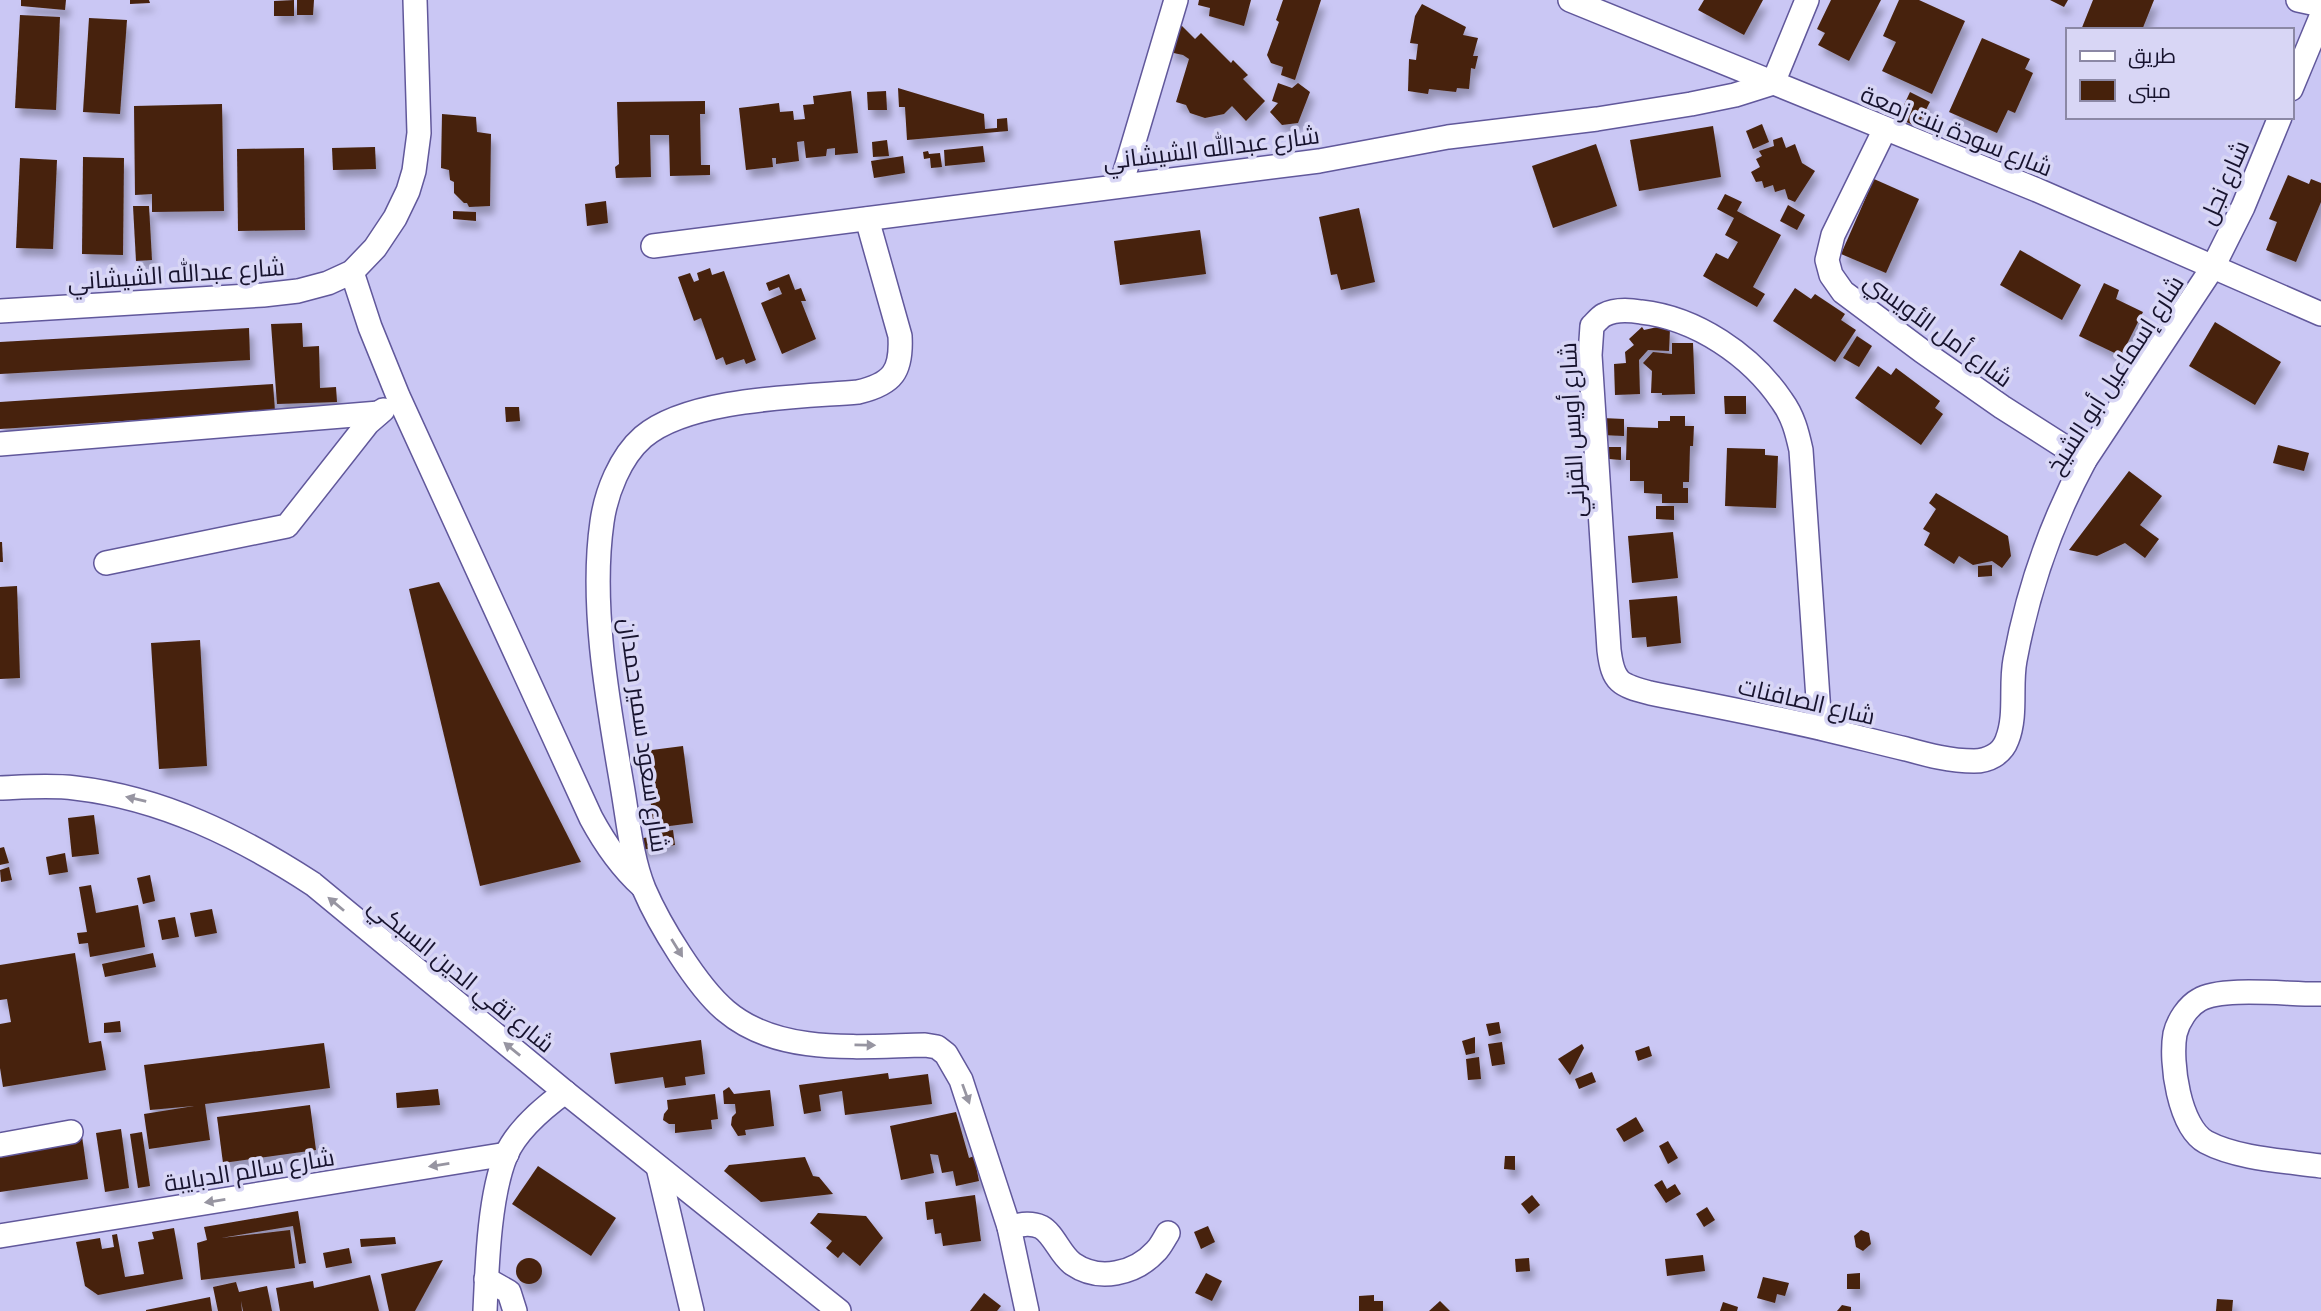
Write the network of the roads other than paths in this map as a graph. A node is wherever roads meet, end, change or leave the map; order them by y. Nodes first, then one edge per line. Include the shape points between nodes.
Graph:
1 (415, 0) edge
2 (1175, 0) edge
3 (1807, 0) edge
4 (2298, 0) edge
5 (1574, 1) edge
6 (2321, 5) edge
7 (2321, 17) edge
8 (1773, 83) junction
9 (2293, 84) edge
10 (2279, 119) edge
11 (1885, 129) junction
12 (1121, 185) junction
13 (867, 219) junction
14 (653, 246) dead end
15 (2213, 267) junction
16 (352, 272) junction
17 (0, 311) edge
18 (2321, 314) edge
19 (398, 396) junction
20 (379, 413) junction
21 (0, 444) edge
22 (2085, 460) junction
23 (106, 563) dead end
24 (1612, 670) joint
25 (1820, 728) junction
26 (1999, 753) joint
27 (0, 788) edge
28 (644, 888) junction
29 (2321, 994) edge
30 (565, 1092) junction
31 (71, 1132) dead end
32 (0, 1144) edge
33 (507, 1154) junction
34 (2321, 1166) edge
35 (658, 1167) junction
36 (1009, 1227) junction
37 (1168, 1233) dead end
38 (0, 1236) edge
39 (486, 1279) junction
40 (485, 1311) edge
41 (515, 1311) edge
42 (692, 1311) edge
43 (839, 1311) edge
44 (1027, 1311) edge

1 - 16 street via 419,133 414,171 395,218
2 - 12 street
3 - 8 street
4 - 6 street
5 - 8 street, شارع سودة بنت زمعة
7 - 9 street
8 - 11 street, شارع سودة بنت زمعة
8 - 12 street, شارع عبدالله الشيشاني via 1702,102 1610,117 1319,161
10 - 15 street, شارع نجل
11 - 15 street, شارع سودة بنت زمعة
11 - 22 street, شارع أمل الأويسي via 1833,235 1827,260 1831,275 1843,292 1922,351
12 - 13 street, شارع عبدالله الشيشاني
13 - 14 street, شارع عبدالله الشيشاني
13 - 28 street, شارع سعود سمير حمدان via 900,336 901,356 891,379 858,392 697,411 643,438 619,468 609,493 599,566 601,628 615,745
15 - 18 street, شارع سودة بنت زمعة
15 - 22 street, شارع إسماعيل أبو الشيخ
16 - 17 street, شارع عبدالله الشيشاني via 318,286 263,295
16 - 19 street, شارع سعود سمير حمدان
19 - 20 street
19 - 28 street, شارع سعود سمير حمدان via 592,818 608,848
20 - 21 street
20 - 23 street via 287,526
22 - 26 street, شارع إسماعيل أبو الشيخ via 2071,485 2023,616 2014,665 2012,719
24 - 25 street, شارع الصافنات via 1617,681 1628,687
24 - 25 street, شارع أويس القرني via 1590,347 1592,326 1604,315 1623,310 1677,320 1723,344 1764,377 1796,424
25 - 26 street, شارع الصافنات via 1944,759 1975,761
30 -> 27 street, شارع تقي الدين السبكي via 313,884 275,859 148,802 72,787
28 -> 36 street, شارع سعود سمير حمدان via 673,942 711,996 744,1024 809,1045 925,1045 946,1054 961,1080
29 - 34 street via 2230,992 2200,999 2175,1031 2174,1056 2190,1127 2205,1141 2254,1156
30 - 33 street via 526,1127
30 - 35 street, شارع تقي الدين السبكي
31 - 32 street
33 -> 38 street, شارع سالم الدبايبة
33 - 39 street via 491,1226
35 - 42 street
35 - 43 street, شارع تقي الدين السبكي
36 - 37 street via 1027,1223 1042,1228 1072,1263 1094,1274 1117,1275 1155,1252
36 - 44 street
39 - 40 street
39 - 41 street via 509,1292

